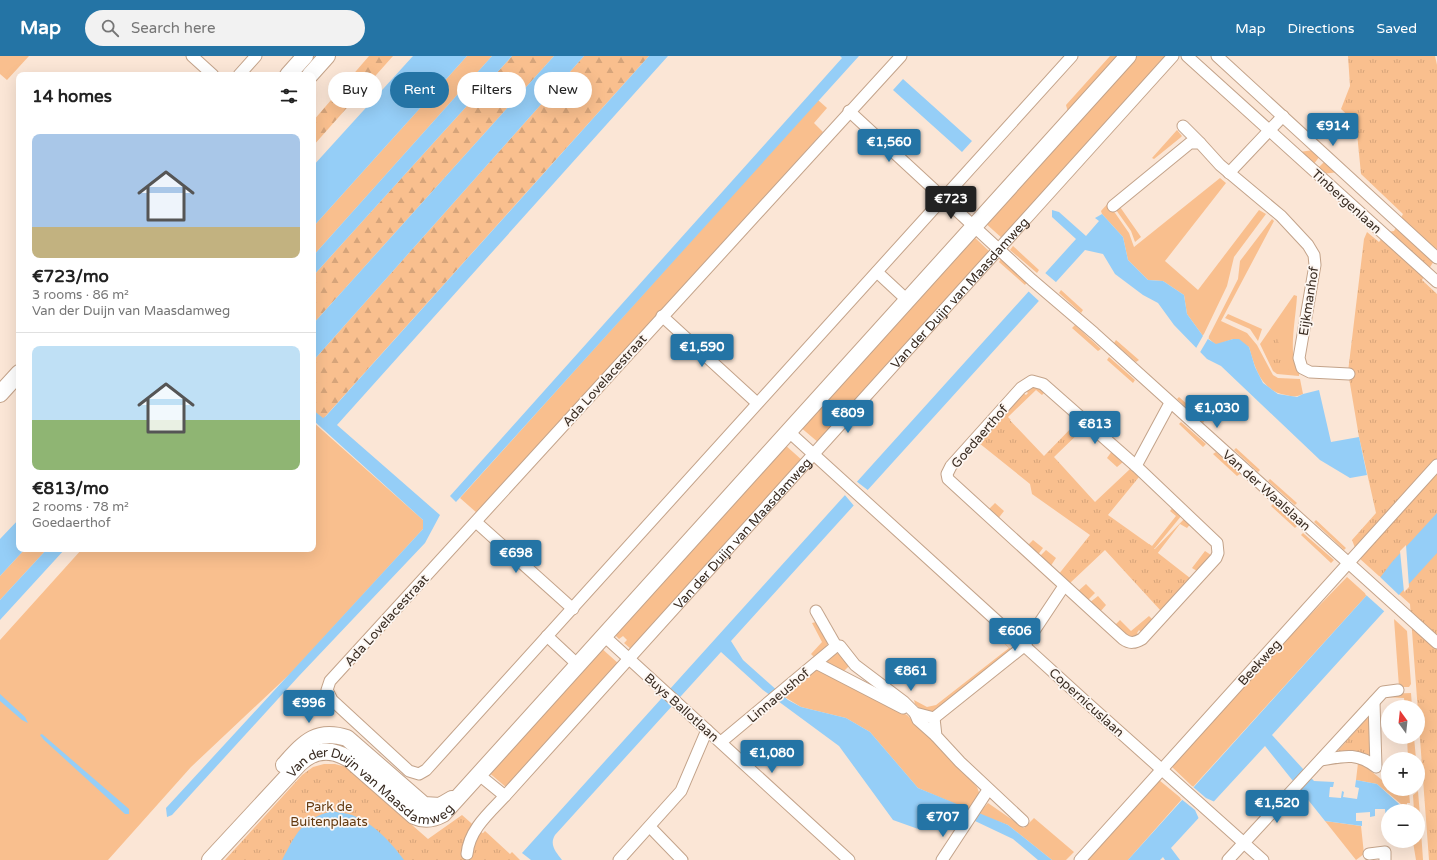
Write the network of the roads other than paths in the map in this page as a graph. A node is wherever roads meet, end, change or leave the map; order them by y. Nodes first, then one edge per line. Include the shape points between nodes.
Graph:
1 (192, 56) edge
2 (256, 56) edge
3 (305, 56) edge
4 (327, 56) edge
5 (901, 56) edge
6 (1072, 56) edge
7 (1128, 56) edge
8 (1173, 56) edge
9 (1187, 56) edge
10 (1216, 56) edge
11 (210, 72) edge
12 (241, 72) edge
13 (291, 72) edge
14 (313, 72) edge
15 (849, 111) junction
16 (1283, 116) junction
17 (1183, 126) dead end
18 (1269, 131) junction
19 (1200, 143) junction
20 (1229, 173) junction
21 (944, 198) junction
22 (1113, 206) dead end
23 (974, 225) junction
24 (999, 247) junction
25 (1437, 258) edge
26 (877, 272) junction
27 (1437, 282) edge
28 (906, 299) junction
29 (662, 316) junction
30 (1349, 374) dead end
31 (16, 376) edge
32 (0, 394) edge
33 (757, 403) junction
34 (1170, 403) junction
35 (788, 430) junction
36 (814, 454) junction
37 (1437, 465) edge
38 (1136, 466) junction
39 (476, 522) junction
40 (1349, 563) junction
41 (1064, 586) junction
42 (573, 609) junction
43 (816, 611) dead end
44 (602, 635) junction
45 (547, 636) junction
46 (1437, 643) edge
47 (836, 646) junction
48 (1024, 646) junction
49 (629, 659) junction
50 (816, 663) junction
51 (577, 664) junction
52 (855, 665) junction
53 (844, 678) junction
54 (875, 687) junction
55 (1398, 690) dead end
56 (1374, 702) junction
57 (913, 712) junction
58 (934, 718) junction
59 (707, 730) junction
60 (936, 736) junction
61 (721, 742) junction
62 (1321, 760) junction
63 (1162, 770) junction
64 (419, 774) joint
65 (478, 774) junction
66 (464, 789) junction
67 (505, 796) junction
68 (984, 797) junction
69 (1023, 821) dead end
70 (650, 828) junction
71 (1244, 843) junction
72 (468, 854) dead end
73 (1369, 854) dead end
74 (198, 860) edge
75 (210, 860) edge
76 (619, 860) edge
77 (682, 860) edge
78 (850, 860) edge
79 (942, 860) edge
80 (1080, 860) edge
81 (1228, 860) edge
82 (1263, 860) edge
83 (1385, 860) edge

1 - 11 street
2 - 12 street
3 - 13 street
4 - 14 street
5 - 15 street, Ada Lovelacestraat
6 - 21 street, Van der Duijn van Maasdamweg
7 - 23 street, Van der Duijn van Maasdamweg
8 - 24 street, Van der Duijn van Maasdamweg
9 - 18 street, Tinbergenlaan
10 - 16 street, Tinbergenlaan
15 - 21 street, Van der Waalslaan
15 - 29 street, Ada Lovelacestraat
16 - 18 street
16 - 25 street, Tinbergenlaan
17 - 19 street, Eijkmanhof
18 - 20 street
18 - 27 street, Tinbergenlaan
19 - 20 street, Eijkmanhof
19 - 22 street via 1190,143
20 - 30 street, Eijkmanhof via 1281,216 1314,255 1315,265 1299,358 1302,368 1310,372
21 - 23 street, Van der Waalslaan
21 - 26 street, Van der Duijn van Maasdamweg
23 - 24 street, Van der Waalslaan
23 - 28 street, Van der Duijn van Maasdamweg
24 - 34 street, Van der Waalslaan via 1032,280
24 - 36 street, Van der Duijn van Maasdamweg via 933,324
26 - 28 street
26 - 33 street, Van der Duijn van Maasdamweg
28 - 35 street, Van der Duijn van Maasdamweg
29 - 33 street
29 - 39 street, Ada Lovelacestraat
31 - 32 street
33 - 42 street, Van der Duijn van Maasdamweg
34 - 38 street
34 - 40 street, Van der Waalslaan
35 - 36 street, Copernicuslaan
35 - 44 street, Van der Duijn van Maasdamweg
36 - 48 street, Copernicuslaan
36 - 49 street, Van der Duijn van Maasdamweg
37 - 40 street, Beekweg
38 - 41 street, Goedaerthof via 1214,538 1219,548 1216,558 1142,639 1132,643 1122,639
38 - 41 street, Goedaerthof via 1043,384 1032,381 1021,388 949,470 948,479 951,483
39 - 42 street
39 - 64 street, Ada Lovelacestraat via 330,681 327,690 332,700 410,771
40 - 46 street, Van der Waalslaan
40 - 63 street, Beekweg
41 - 48 street
42 - 45 street, Van der Duijn van Maasdamweg
43 - 47 street, Linnaeushof
44 - 49 street, Buys Ballotlaan
44 - 51 street, Van der Duijn van Maasdamweg
45 - 51 street
45 - 64 street, Van der Duijn van Maasdamweg via 426,770
47 - 50 street, Linnaeushof
47 - 52 street, Linnaeushof via 842,648
48 - 58 street
48 - 63 street, Copernicuslaan
49 - 59 street, Buys Ballotlaan
49 - 67 street, Van der Duijn van Maasdamweg
50 - 53 street, Linnaeushof
50 - 61 street, Linnaeushof
51 - 65 street, Van der Duijn van Maasdamweg
52 - 53 street
52 - 54 street, Linnaeushof
53 - 54 street, Linnaeushof
54 - 57 street, Linnaeushof via 904,702
55 - 56 street via 1383,692
56 - 62 street
56 - 62 street via 1376,767 1365,758 1354,756
57 - 58 street, Linnaeushof
57 - 60 street, Linnaeushof
58 - 60 street
59 - 61 street, Buys Ballotlaan
59 - 70 street via 681,791
60 - 68 street, Linnaeushof
61 - 78 street, Buys Ballotlaan
62 - 71 street
63 - 71 street, Copernicuslaan
63 - 80 street, Beekweg
65 - 66 street, Van der Duijn van Maasdamweg
65 - 67 street
66 - 74 street, Van der Duijn van Maasdamweg via 446,804 435,807 424,805 347,738 324,734 304,743
66 - 75 street, Van der Duijn van Maasdamweg via 443,814 432,819 419,819 349,759 331,751 314,753 299,764
67 - 72 street, Van der Duijn van Maasdamweg via 475,831 468,846
68 - 69 street, Linnaeushof via 1000,799
68 - 79 street
70 - 76 street
70 - 77 street
71 - 81 street
71 - 82 street, Copernicuslaan
73 - 83 street via 1385,852

